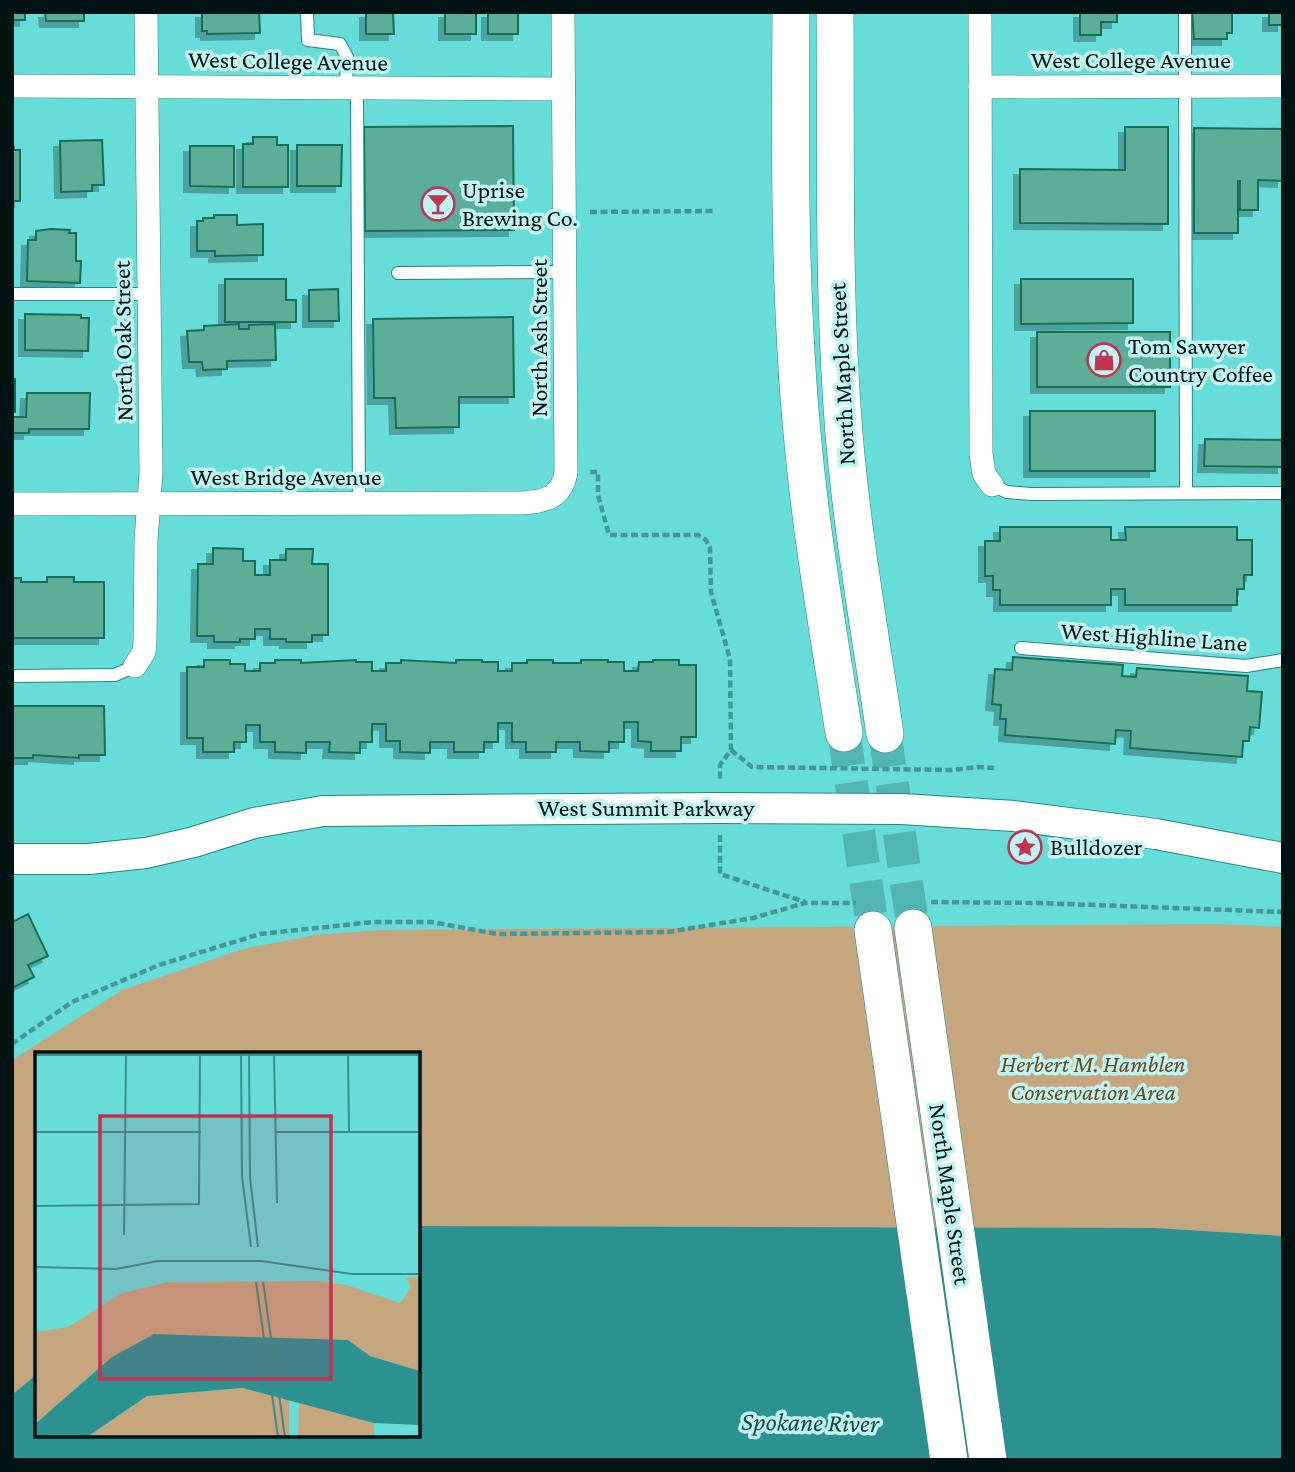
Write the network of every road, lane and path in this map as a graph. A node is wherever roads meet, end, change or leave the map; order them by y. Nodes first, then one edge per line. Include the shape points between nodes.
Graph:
1 (146, 12) edge
2 (307, 12) edge
3 (563, 12) edge
4 (791, 12) edge
5 (835, 12) edge
6 (980, 12) edge
7 (1185, 12) edge
8 (12, 86) edge
9 (145, 86) junction
10 (1283, 86) edge
11 (980, 87) junction
12 (1185, 87) junction
13 (352, 89) junction
14 (563, 89) junction
15 (713, 211) dead end
16 (564, 212) junction
17 (565, 272) junction
18 (398, 273) dead end
19 (12, 294) edge
20 (149, 294) junction
21 (561, 483) junction
22 (992, 485) joint
23 (1186, 493) junction
24 (1283, 493) edge
25 (12, 504) edge
26 (149, 504) junction
27 (359, 504) junction
28 (1021, 648) dead end
29 (1283, 660) edge
30 (135, 666) joint
31 (12, 676) edge
32 (844, 733) tunnel mouth
33 (885, 734) tunnel mouth
34 (731, 750) junction
35 (996, 768) dead end
36 (720, 808) junction
37 (1283, 858) edge
38 (12, 859) edge
39 (962, 902) dead end
40 (1283, 912) edge
41 (913, 928) tunnel mouth
42 (873, 930) tunnel mouth
43 (12, 1044) edge
44 (949, 1460) edge
45 (988, 1460) edge

1 - 9 street, North Oak Street
2 - 13 lane via 308,40 340,44
3 - 14 street, North Ash Street
4 - 32 main road, North Maple Street via 792,280 798,389
5 - 33 main road, North Maple Street via 842,409 857,552
6 - 11 street
7 - 12 lane
8 - 9 street, West College Avenue
9 - 13 street, West College Avenue
9 - 20 street, North Oak Street
10 - 12 street, West College Avenue
11 - 12 street, West College Avenue
11 - 22 street via 981,454 984,474
12 - 23 lane
13 - 14 street, West College Avenue
13 - 27 lane
14 - 16 street, North Ash Street
15 - 16 path
16 - 17 street, North Ash Street
17 - 18 lane
17 - 21 street, North Ash Street
19 - 20 lane
20 - 26 street, North Oak Street
21 - 27 street, West Bridge Avenue via 537,502
21 - 34 path via 598,472 598,495 609,535 698,535 706,540 711,592 730,659
22 - 23 lane via 1017,493
23 - 24 lane
25 - 26 street, West Bridge Avenue
26 - 27 street, West Bridge Avenue
26 - 30 street, North Oak Street via 145,643
28 - 29 lane, West Highline Lane via 1246,666
30 - 31 lane via 115,675
34 - 35 path via 752,767
34 - 36 path via 720,765
36 - 37 street, West Summit Parkway via 1014,816 1156,834
36 - 38 street, West Summit Parkway via 323,811 254,823 146,853
36 - 43 path via 720,874 806,903 753,918 668,932 497,934 432,922 373,922 260,934 159,965 72,1002
39 - 40 path
41 - 45 main road, North Maple Street
42 - 44 main road, North Maple Street

